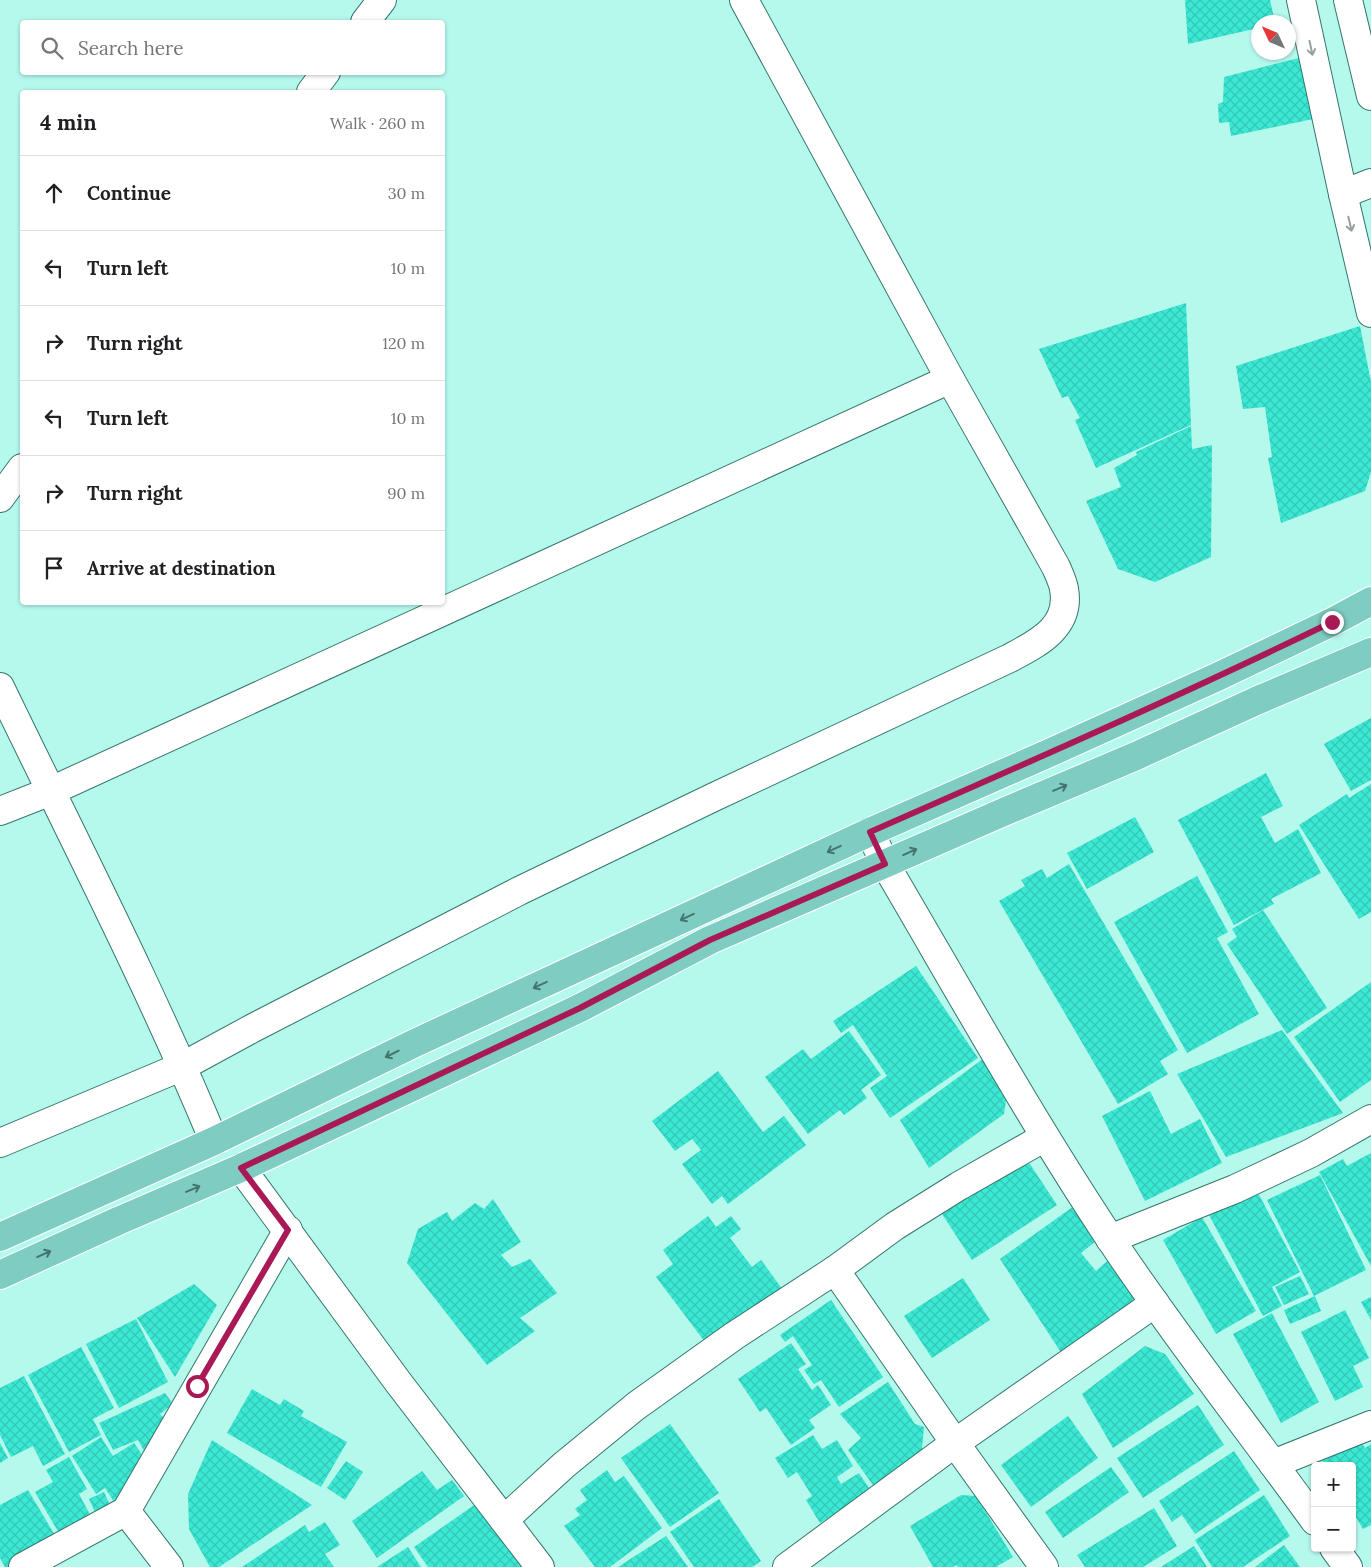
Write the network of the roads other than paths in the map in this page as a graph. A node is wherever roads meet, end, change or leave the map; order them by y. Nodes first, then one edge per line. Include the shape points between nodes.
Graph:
1 (382, 0) edge
2 (744, 0) edge
3 (1301, 0) edge
4 (1348, 0) edge
5 (366, 20) edge
6 (324, 75) edge
7 (312, 90) edge
8 (1371, 96) edge
9 (1371, 183) edge
10 (1342, 194) junction
11 (1371, 314) edge
12 (950, 379) junction
13 (20, 471) edge
14 (0, 498) edge
15 (1371, 601) edge
16 (1371, 652) edge
17 (0, 688) edge
18 (51, 791) junction
19 (0, 811) edge
20 (870, 832) junction
21 (885, 864) junction
22 (183, 1066) junction
23 (1371, 1119) edge
24 (1045, 1137) junction
25 (214, 1141) junction
26 (0, 1143) edge
27 (241, 1168) junction
28 (288, 1230) junction
29 (0, 1237) edge
30 (1110, 1239) junction
31 (835, 1270) junction
32 (0, 1274) edge
33 (1155, 1303) junction
34 (1371, 1425) edge
35 (955, 1443) junction
36 (1273, 1464) junction
37 (126, 1510) junction
38 (1311, 1516) edge
39 (504, 1520) junction
40 (1337, 1552) edge
41 (23, 1567) edge
42 (169, 1567) edge
43 (540, 1567) edge
44 (787, 1567) edge
45 (1044, 1567) edge
46 (1348, 1567) edge

1 - 5 street
2 - 12 street
3 -> 10 street
4 - 8 street
6 - 7 street
9 - 10 street
10 -> 11 street
12 - 18 street
12 - 22 street via 1056,567 1064,587 1066,602 1060,620 1048,635 1010,658 518,891
13 - 14 street
15 - 20 main road via 1217,677
21 -> 16 main road
17 - 18 street
18 - 19 street
18 - 22 street
20 - 21 street
20 -> 25 main road via 415,1043
21 - 24 street
21 - 27 main road via 710,940 580,1008
22 - 25 street
22 - 26 street
23 - 30 street via 1311,1153 1235,1189
24 - 30 street
24 - 31 street via 903,1221
25 - 29 main road
27 - 28 street
32 -> 27 main road
28 - 37 street
28 - 39 street via 398,1382
30 - 33 street
31 - 35 street
31 - 39 street via 636,1406
33 - 35 street
33 - 36 street
34 - 36 street
35 - 44 street
35 - 45 street
36 - 38 street
37 - 41 street
37 - 42 street
39 - 43 street
40 - 46 street

